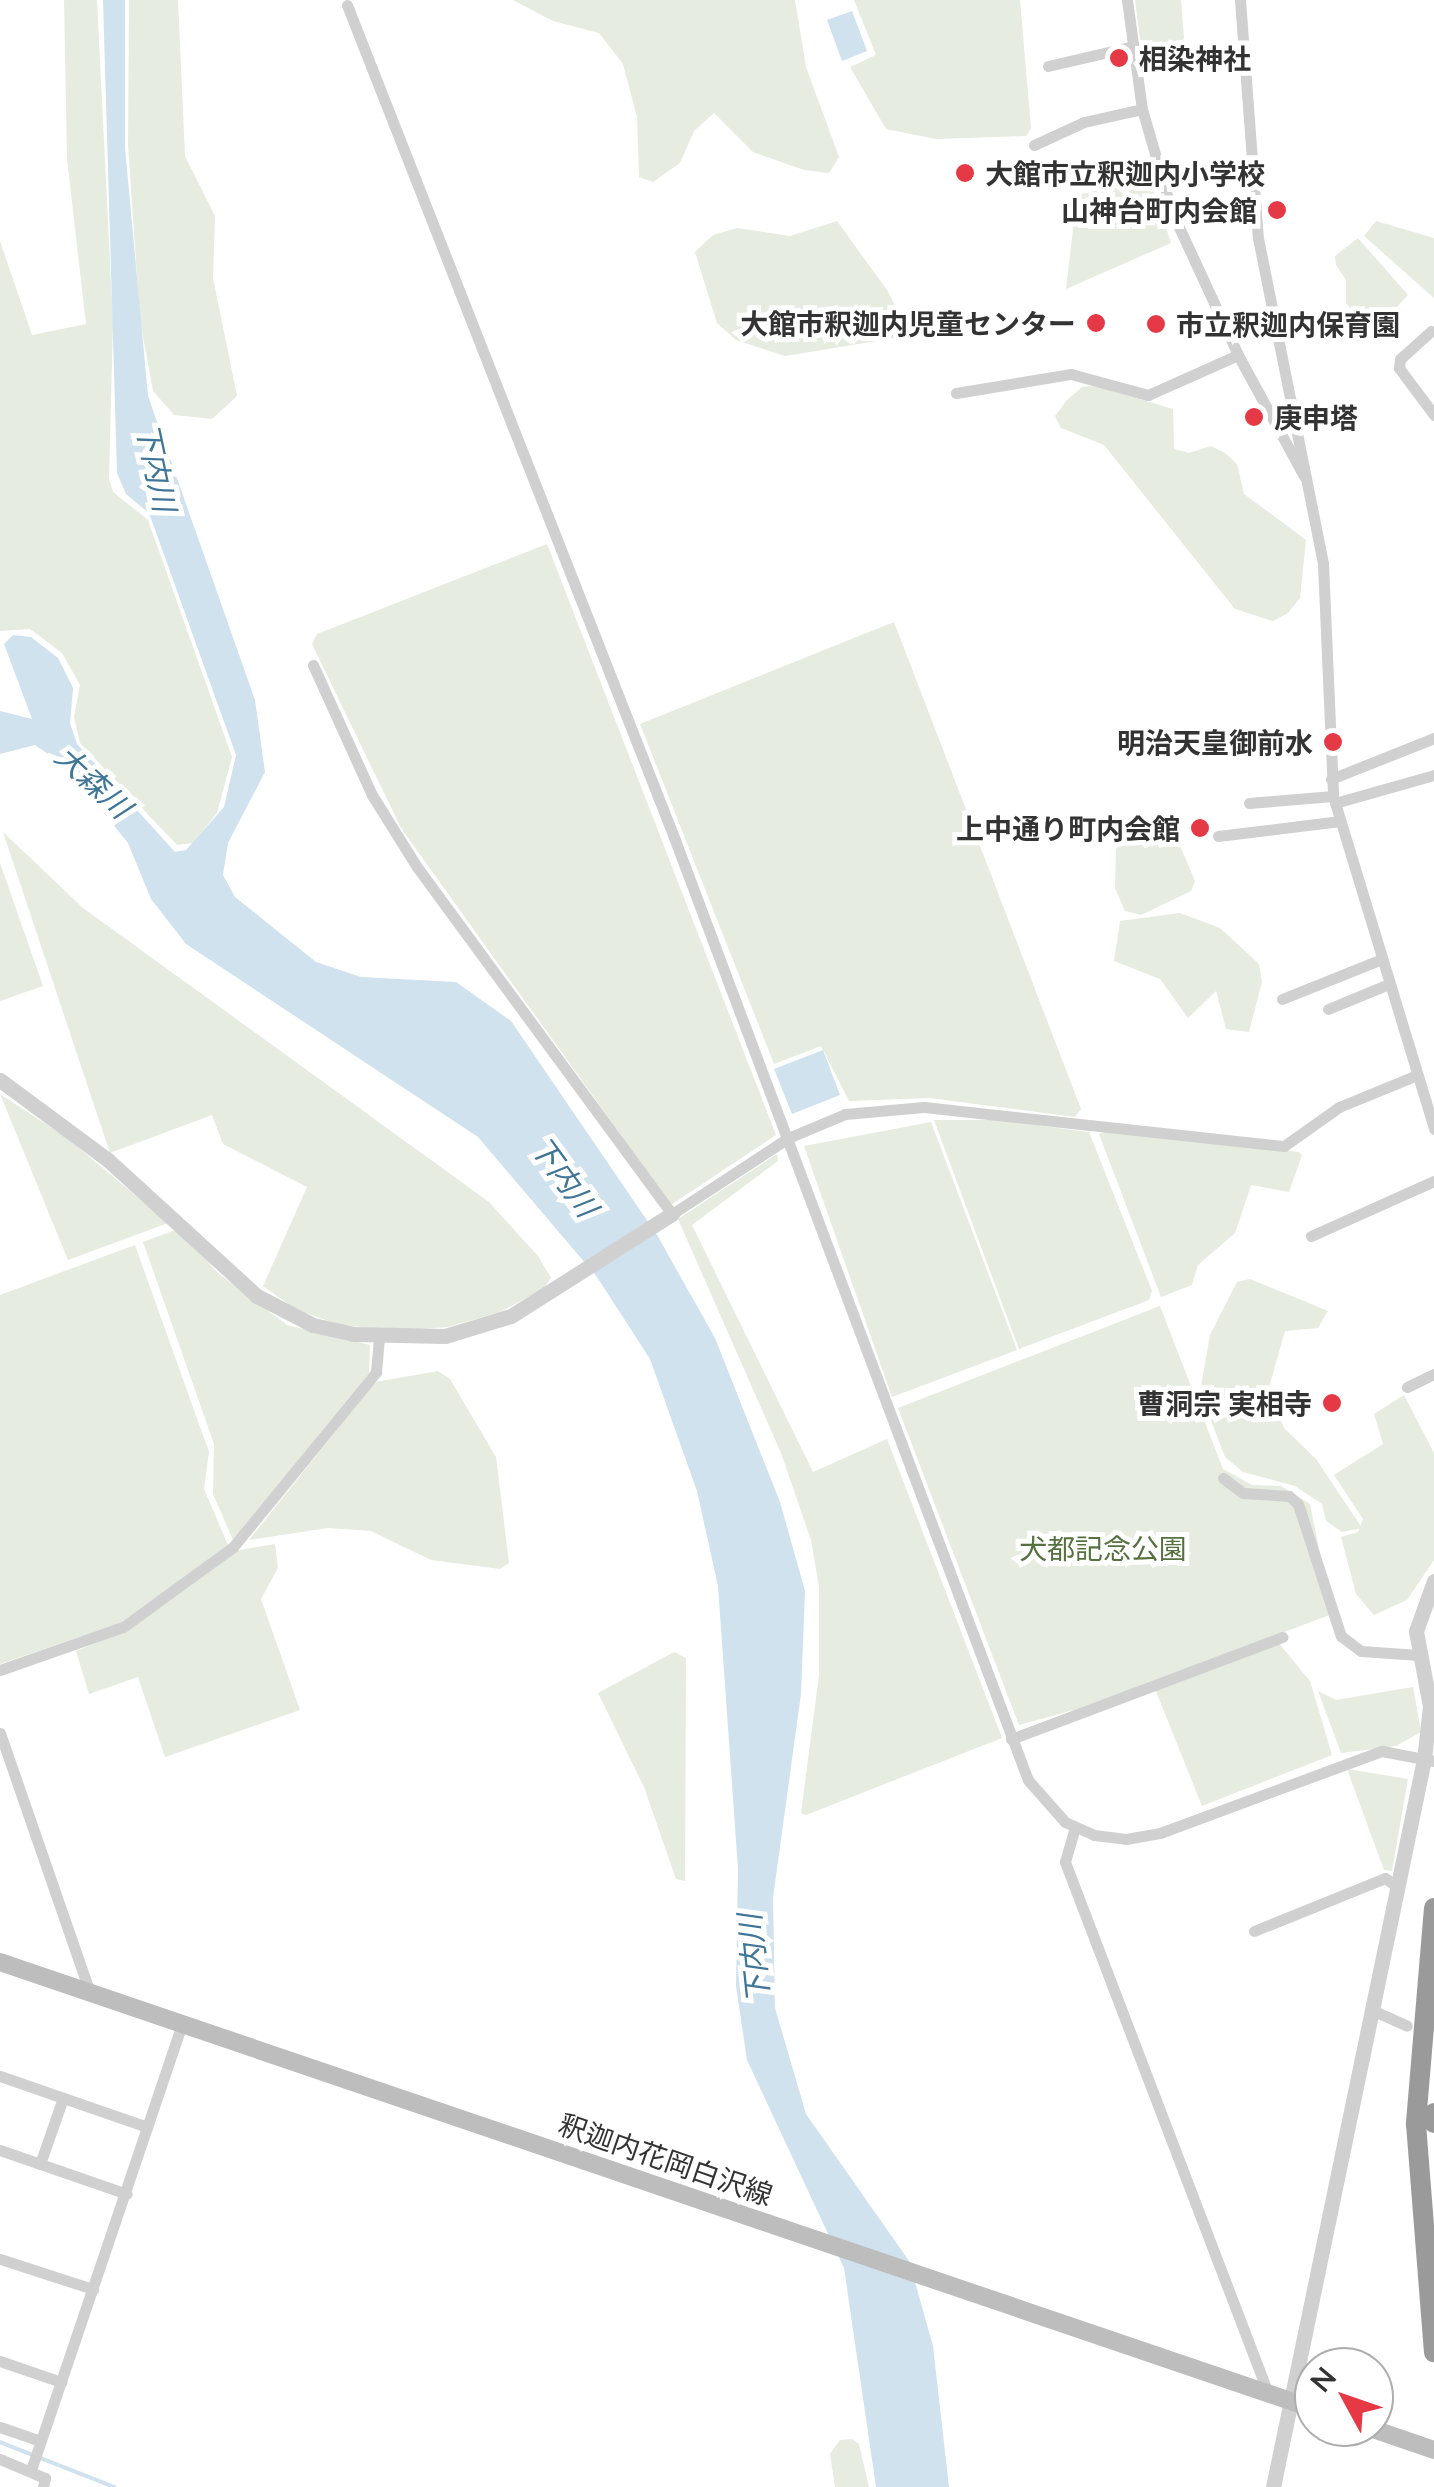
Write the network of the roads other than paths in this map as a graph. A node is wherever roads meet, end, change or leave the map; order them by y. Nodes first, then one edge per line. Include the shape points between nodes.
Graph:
1 (1128, 0) edge
2 (1240, 0) edge
3 (347, 5) dead end
4 (1134, 46) junction
5 (1048, 66) dead end
6 (1142, 108) junction
7 (1034, 145) dead end
8 (1431, 331) dead end
9 (1238, 356) junction
10 (956, 393) dead end
11 (1434, 416) edge
12 (1308, 484) junction
13 (313, 665) dead end
14 (1434, 738) edge
15 (1434, 775) edge
16 (1332, 779) junction
17 (1334, 799) junction
18 (1249, 804) dead end
19 (1340, 821) junction
20 (1218, 836) dead end
21 (1382, 958) junction
22 (1389, 984) junction
23 (1282, 999) dead end
24 (1328, 1009) dead end
25 (1417, 1075) junction
26 (0, 1080) edge
27 (1434, 1129) edge
28 (788, 1138) junction
29 (1434, 1181) edge
30 (672, 1214) junction
31 (1311, 1236) dead end
32 (378, 1338) junction
33 (1434, 1374) edge
34 (1407, 1386) dead end
35 (1223, 1478) dead end
36 (1434, 1581) edge
37 (1282, 1637) dead end
38 (1419, 1655) junction
39 (0, 1670) edge
40 (0, 1733) edge
41 (1011, 1739) junction
42 (1429, 1760) edge
43 (1075, 1827) junction
44 (1396, 1886) junction
45 (1434, 1908) edge
46 (1254, 1931) dead end
47 (0, 1962) edge
48 (90, 1993) junction
49 (1374, 2011) junction
50 (182, 2024) junction
51 (1407, 2026) dead end
52 (0, 2076) edge
53 (63, 2098) junction
54 (1434, 2114) edge
55 (1434, 2123) edge
56 (148, 2127) junction
57 (0, 2150) edge
58 (40, 2164) junction
59 (127, 2194) junction
60 (0, 2259) edge
61 (93, 2290) junction
62 (1434, 2352) edge
63 (0, 2361) edge
64 (61, 2382) junction
65 (1268, 2392) junction
66 (1291, 2401) junction
67 (1294, 2402) edge
68 (0, 2427) edge
69 (1394, 2436) edge
70 (40, 2443) junction
71 (1434, 2450) edge
72 (0, 2459) edge
73 (33, 2466) junction
74 (43, 2487) edge
75 (1273, 2487) edge

1 - 4 street
2 - 12 street via 1258,238
3 - 28 street
4 - 5 street
4 - 6 street
6 - 7 street via 1084,122
6 - 9 street via 1172,212
8 - 11 street via 1398,368
9 - 10 street via 1148,396 1071,374
9 - 12 street
12 - 16 street via 1323,564
13 - 30 street via 372,795 417,867
14 - 16 street
15 - 17 street
16 - 17 street
17 - 18 street
17 - 19 street
19 - 20 street
19 - 21 street
21 - 22 street
21 - 23 street
22 - 24 street
22 - 25 street
25 - 27 street
25 - 28 street via 1339,1107 1284,1146 924,1106 845,1114
26 - 32 street via 108,1160 257,1296 313,1325
28 - 30 street
28 - 41 street
29 - 31 street
30 - 32 street via 511,1316 444,1336
32 - 39 street via 376,1372 233,1546 123,1627
33 - 34 street
35 - 38 street via 1242,1493 1290,1496 1298,1504 1328,1613 1341,1636 1361,1651
36 - 38 street via 1419,1613
37 - 41 street
38 - 42 street via 1430,1706
40 - 48 street
41 - 43 street via 1045,1805
42 - 43 street via 1382,1751 1339,1762 1160,1834 1126,1839
42 - 44 street
43 - 65 street via 1064,1862
44 - 46 street via 1386,1878
44 - 49 street
45 - 62 highway via 1416,2124
47 - 48 main road, 釈迦内花岡白沢線
48 - 50 main road, 釈迦内花岡白沢線
49 - 51 street
49 - 66 street
50 - 56 street
50 - 65 main road, 釈迦内花岡白沢線
52 - 53 street
53 - 56 street
53 - 58 street
54 - 55 highway
56 - 59 street
57 - 58 street
58 - 59 street
59 - 61 street
60 - 61 street
61 - 64 street
63 - 64 street
64 - 70 street
65 - 66 main road, 釈迦内花岡白沢線
66 - 67 main road, 釈迦内花岡白沢線
66 - 75 street
68 - 70 street
69 - 71 main road
70 - 73 street
72 - 73 street
73 - 74 street via 46,2478

